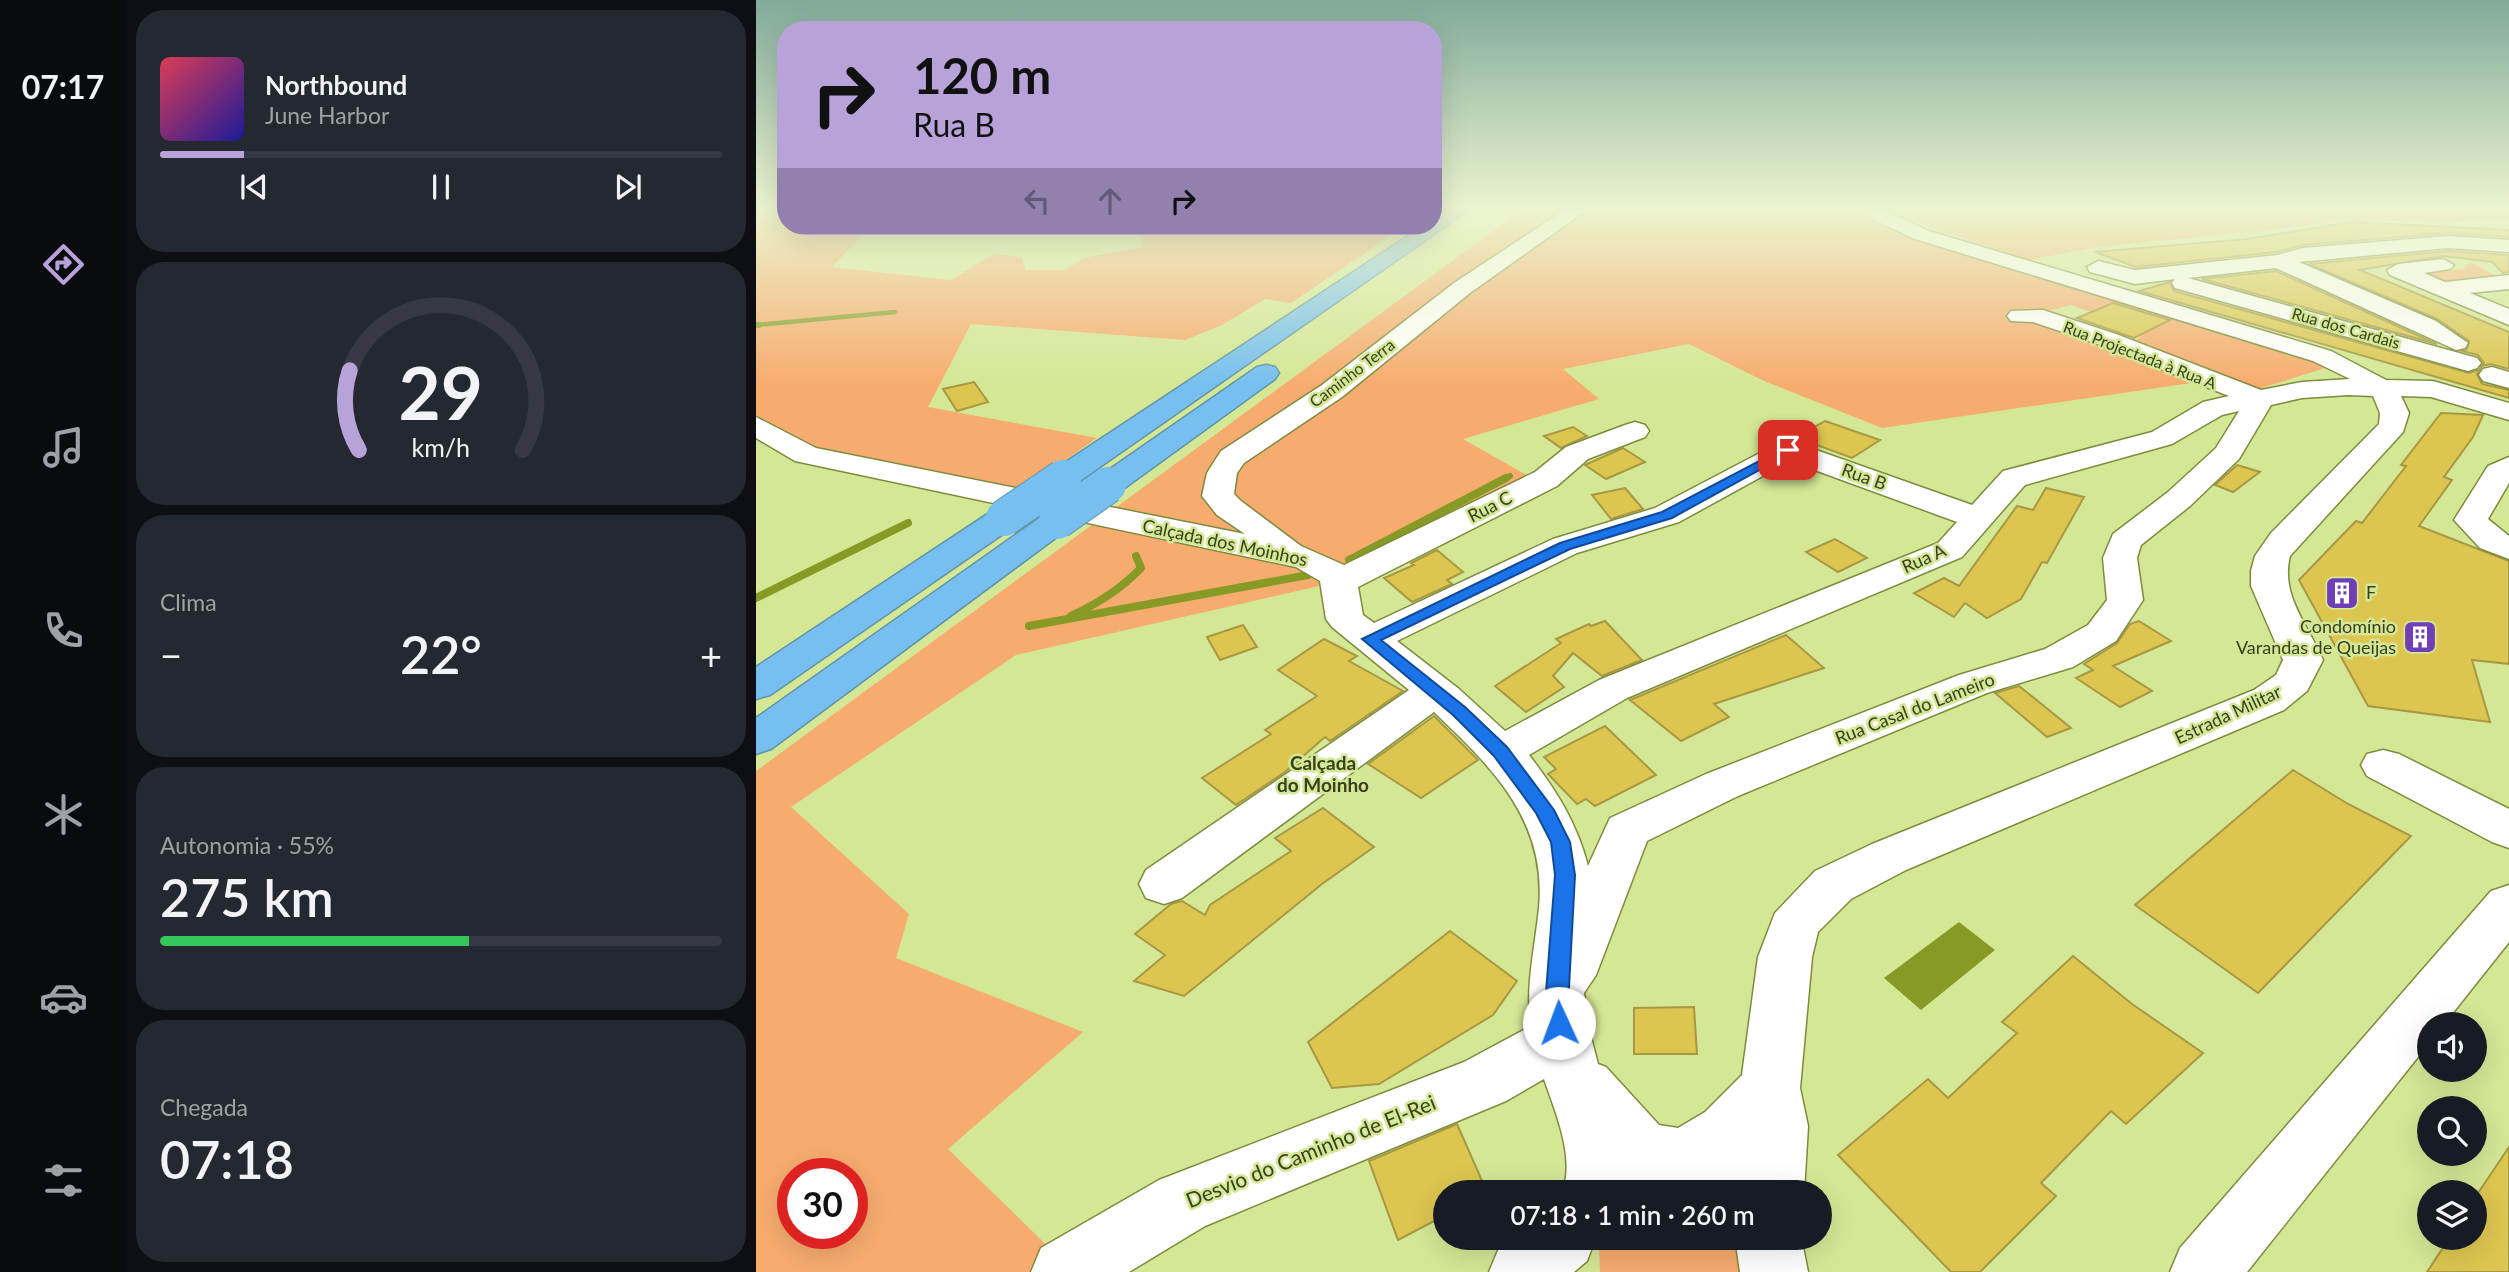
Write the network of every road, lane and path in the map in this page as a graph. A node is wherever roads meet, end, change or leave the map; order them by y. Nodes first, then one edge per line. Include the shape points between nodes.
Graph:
1 (1389, 266) edge
2 (1405, 266) edge
3 (1494, 266) edge
4 (2026, 266) edge
5 (2094, 266) edge
6 (2231, 266) edge
7 (2291, 266) edge
8 (2425, 266) edge
9 (2509, 282) edge
10 (2183, 283) dead end
11 (2443, 289) junction
12 (2019, 316) dead end
13 (2509, 318) edge
14 (1322, 332) dead end
15 (1289, 357) dead end
16 (2468, 363) junction
17 (2433, 389) junction
18 (2382, 390) junction
19 (2260, 399) junction
20 (2509, 412) edge
21 (756, 426) edge
22 (1636, 431) dead end
23 (2509, 466) edge
24 (1978, 518) junction
25 (2509, 549) edge
26 (1293, 554) junction
27 (1341, 581) junction
28 (860, 613) junction
29 (1370, 639) junction
30 (756, 668) edge
31 (756, 686) edge
32 (1435, 692) junction
33 (756, 739) edge
34 (1501, 752) junction
35 (2383, 765) dead end
36 (2509, 830) edge
37 (1164, 884) dead end
38 (2509, 905) edge
39 (1562, 1035) junction
40 (1770, 1088) junction
41 (1606, 1180) edge
42 (1638, 1180) edge
43 (1693, 1180) edge
44 (1726, 1180) edge
45 (1774, 1180) edge
46 (1548, 1250) edge
47 (1579, 1250) edge
48 (1770, 1250) edge
49 (1066, 1272) edge
50 (1523, 1272) edge
51 (1566, 1272) edge
52 (1774, 1272) edge
53 (2204, 1272) edge

1 - 28 highway, bridge
2 - 14 highway
3 - 26 street, Caminho Terra via 1332,391 1232,457 1222,473 1218,496
4 - 18 street via 2322,356
5 - 6 street via 2135,277
7 - 16 street via 2427,326 2456,342 2468,353
8 - 11 street via 2398,270
9 - 11 street
10 - 16 street, Rua dos Cardais
11 - 13 street
12 - 19 street, Rua Projectada à Rua A via 2035,315 2107,339
15 - 33 highway, bridge
16 - 17 street
17 - 18 street, Rua A
17 - 20 street, Rua A
18 - 19 street, Rua A via 2323,387
18 - 40 street, Estrada Militar via 2395,408 2393,426 2283,540 2267,566 2269,589 2303,660 2293,682 2269,700 1889,857 1820,894 1800,917 1789,941
19 - 24 street, Rua A via 2213,408 2162,438 2014,478
19 - 39 street, Rua Casal do Lameiro via 2228,453 2125,541 2120,558 2125,600 2102,633 2059,658 1973,684 1723,785 1627,830
21 - 26 street, Calçada dos Moinhos via 806,455
22 - 27 street, Rua C via 1577,453 1546,479
23 - 25 street via 2499,473 2471,520 2492,541
24 - 29 street, Rua B via 1788,450 1667,515 1565,546
24 - 34 street, Rua A via 1950,550 1613,689
26 - 27 street, Calçada dos Moinhos via 1325,566
27 - 29 street via 1345,619
28 - 30 highway
28 - 31 highway
29 - 32 street
32 - 34 street
32 - 37 street
34 - 39 street via 1544,810 1560,842 1565,875
35 - 36 street
38 - 53 street
39 - 41 street
39 - 49 street, Desvio do Caminho de El-Rei via 1485,1082 1182,1203
40 - 42 street via 1727,1133
40 - 45 street via 1777,1126
43 - 44 street via 1721,1175
46 - 50 street
47 - 51 street
48 - 52 street

